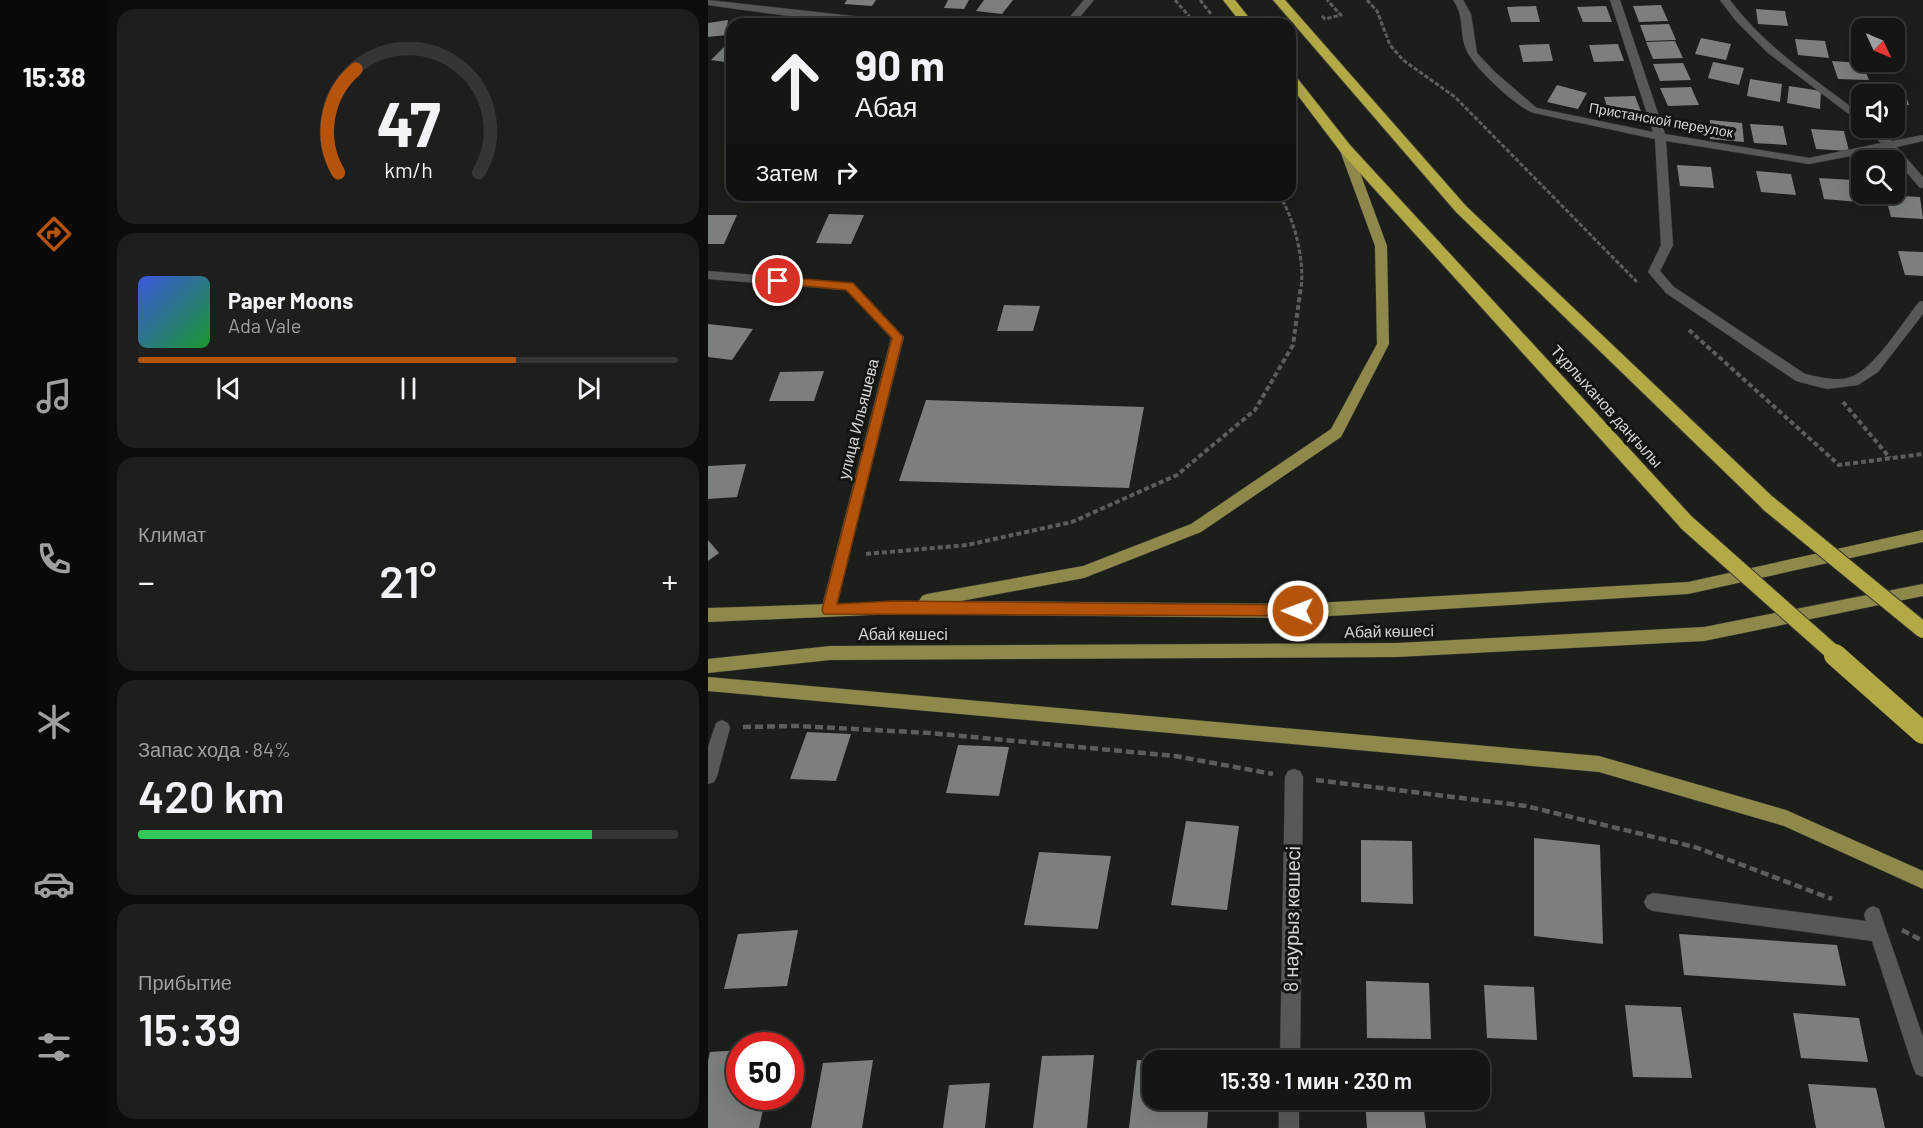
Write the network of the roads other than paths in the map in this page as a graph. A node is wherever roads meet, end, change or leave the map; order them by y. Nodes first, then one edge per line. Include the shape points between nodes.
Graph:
1 (778, 0) edge
2 (1089, 0) edge
3 (1229, 0) edge
4 (1279, 0) edge
5 (1458, 0) edge
6 (1615, 0) edge
7 (1725, 0) edge
8 (708, 2) edge
9 (764, 10) junction
10 (841, 18) edge
11 (1075, 18) edge
12 (1243, 18) edge
13 (1295, 18) edge
14 (1296, 19) edge
15 (1296, 85) edge
16 (1851, 112) edge
17 (1660, 137) junction
18 (1882, 138) edge
19 (1923, 138) edge
20 (1889, 144) junction
21 (1344, 148) junction
22 (1923, 184) edge
23 (708, 275) edge
24 (1923, 305) edge
25 (1923, 536) edge
26 (1923, 590) edge
27 (893, 607) junction
28 (829, 610) junction
29 (708, 615) edge
30 (1923, 630) edge
31 (708, 666) edge
32 (708, 684) edge
33 (722, 728) road end
34 (1923, 733) edge
35 (708, 776) edge
36 (1294, 777) road end
37 (1923, 880) edge
38 (1653, 902) dead end
39 (1290, 1050) edge
40 (1923, 1066) edge
41 (1290, 1110) edge
42 (1289, 1128) edge

1 - 9 street
2 - 11 street
3 - 12 highway
4 - 13 highway, bridge
5 - 17 street, Пристанской переулок via 1467,10 1473,53 1521,103 1562,118
6 - 17 street
7 - 16 street via 1741,24 1768,50
8 - 9 street
9 - 10 street
14 - 30 highway, bridge via 1461,209 1769,504
15 - 21 highway, Тұрлыханов даңғылы
17 - 20 street, Пристанской переулок via 1809,161
17 - 24 street via 1667,245 1654,272 1670,290 1801,378 1827,384 1853,382 1873,369
18 - 20 street
19 - 20 street, Пристанской переулок
20 - 22 street
21 - 27 main road via 1381,246 1383,344 1336,433 1196,528 1156,544 1084,572
21 - 34 highway, Тұрлыханов даңғылы, bridge via 1687,523
23 - 28 street, улица Ильяшева via 849,286 898,337
25 - 27 main road, Абай көшесі via 1688,588 1298,611
26 - 31 main road, Абай көшесі via 1704,634 1397,650 830,653
27 - 28 main road
28 - 29 main road
32 - 37 main road via 1599,764 1786,818
33 - 35 street
36 - 39 street, 8 наурыз көшесі
38 - 40 street via 1875,923
41 - 42 street

